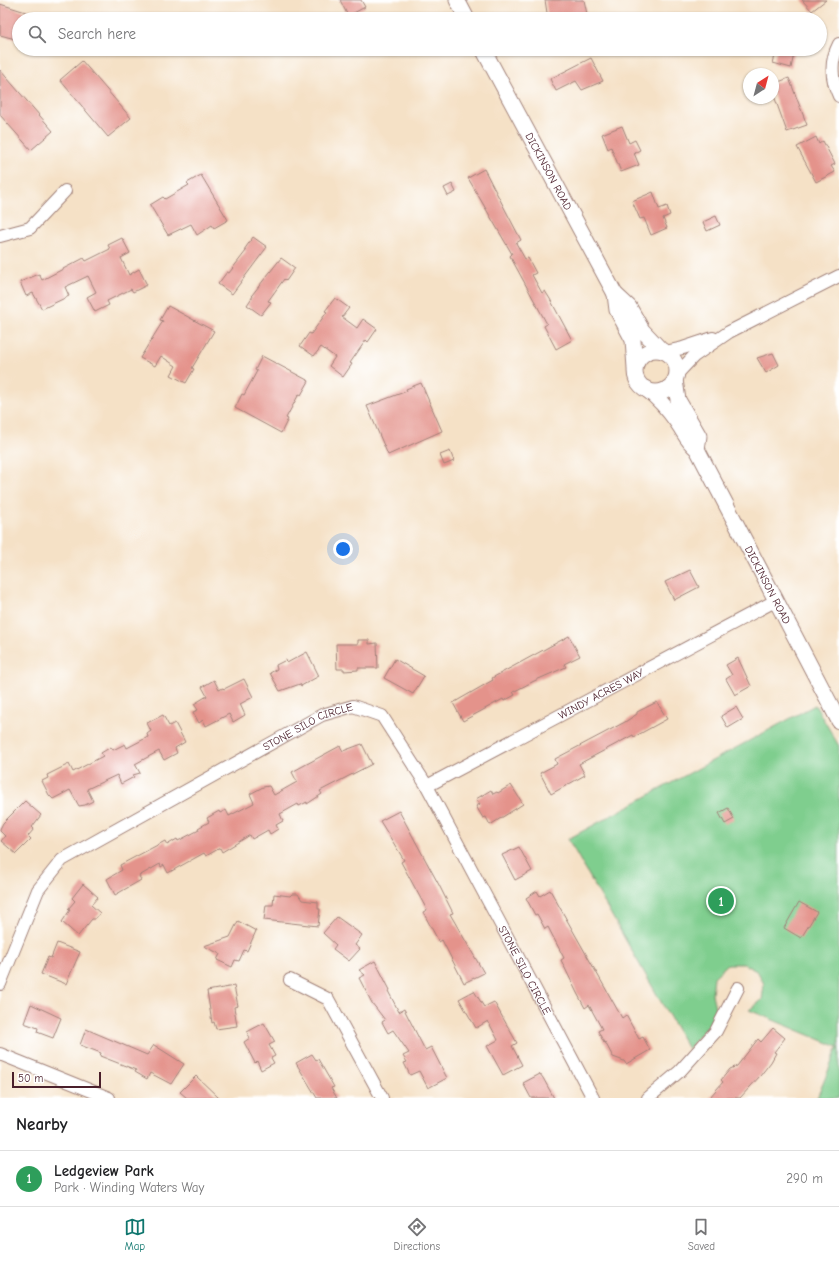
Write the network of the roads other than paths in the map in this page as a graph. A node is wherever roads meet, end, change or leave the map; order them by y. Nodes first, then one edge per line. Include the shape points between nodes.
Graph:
1 (457, 0) edge
2 (463, 12) edge
3 (839, 44) edge
4 (487, 56) edge
5 (839, 96) edge
6 (65, 191) dead end
7 (0, 236) edge
8 (839, 276) edge
9 (615, 294) junction
10 (730, 332) junction
11 (663, 351) junction
12 (635, 370) junction
13 (676, 377) junction
14 (645, 388) junction
15 (697, 449) junction
16 (775, 601) junction
17 (839, 721) edge
18 (427, 786) junction
19 (290, 980) dead end
20 (0, 984) edge
21 (738, 988) dead end
22 (0, 1054) edge
23 (110, 1098) edge
24 (382, 1098) edge
25 (593, 1098) edge
26 (648, 1098) edge

1 - 2 street
3 - 5 street via 832,74
4 - 9 street, DICKINSON ROAD
6 - 7 street via 30,228
8 - 10 street
9 - 11 street, DICKINSON ROAD via 629,307 642,330
9 - 12 street, DICKINSON ROAD via 617,310 633,340
10 - 11 street via 690,346
10 - 13 street via 694,356
11 - 12 street via 648,351 643,354
11 - 13 street via 674,361
12 - 14 street via 636,377
13 - 14 street via 665,389 651,391
13 - 15 street, DICKINSON ROAD via 678,400 699,436
14 - 15 street, DICKINSON ROAD via 661,402 679,424 688,442
15 - 16 street, DICKINSON ROAD
16 - 17 street, DICKINSON ROAD
16 - 18 street, WINDY ACRES WAY
18 - 20 street, STONE SILO CIRCLE via 382,716 353,706 322,715 62,860 38,890
18 - 25 street, STONE SILO CIRCLE
19 - 24 street via 328,999
21 - 26 street via 716,1031 680,1071
22 - 23 street

